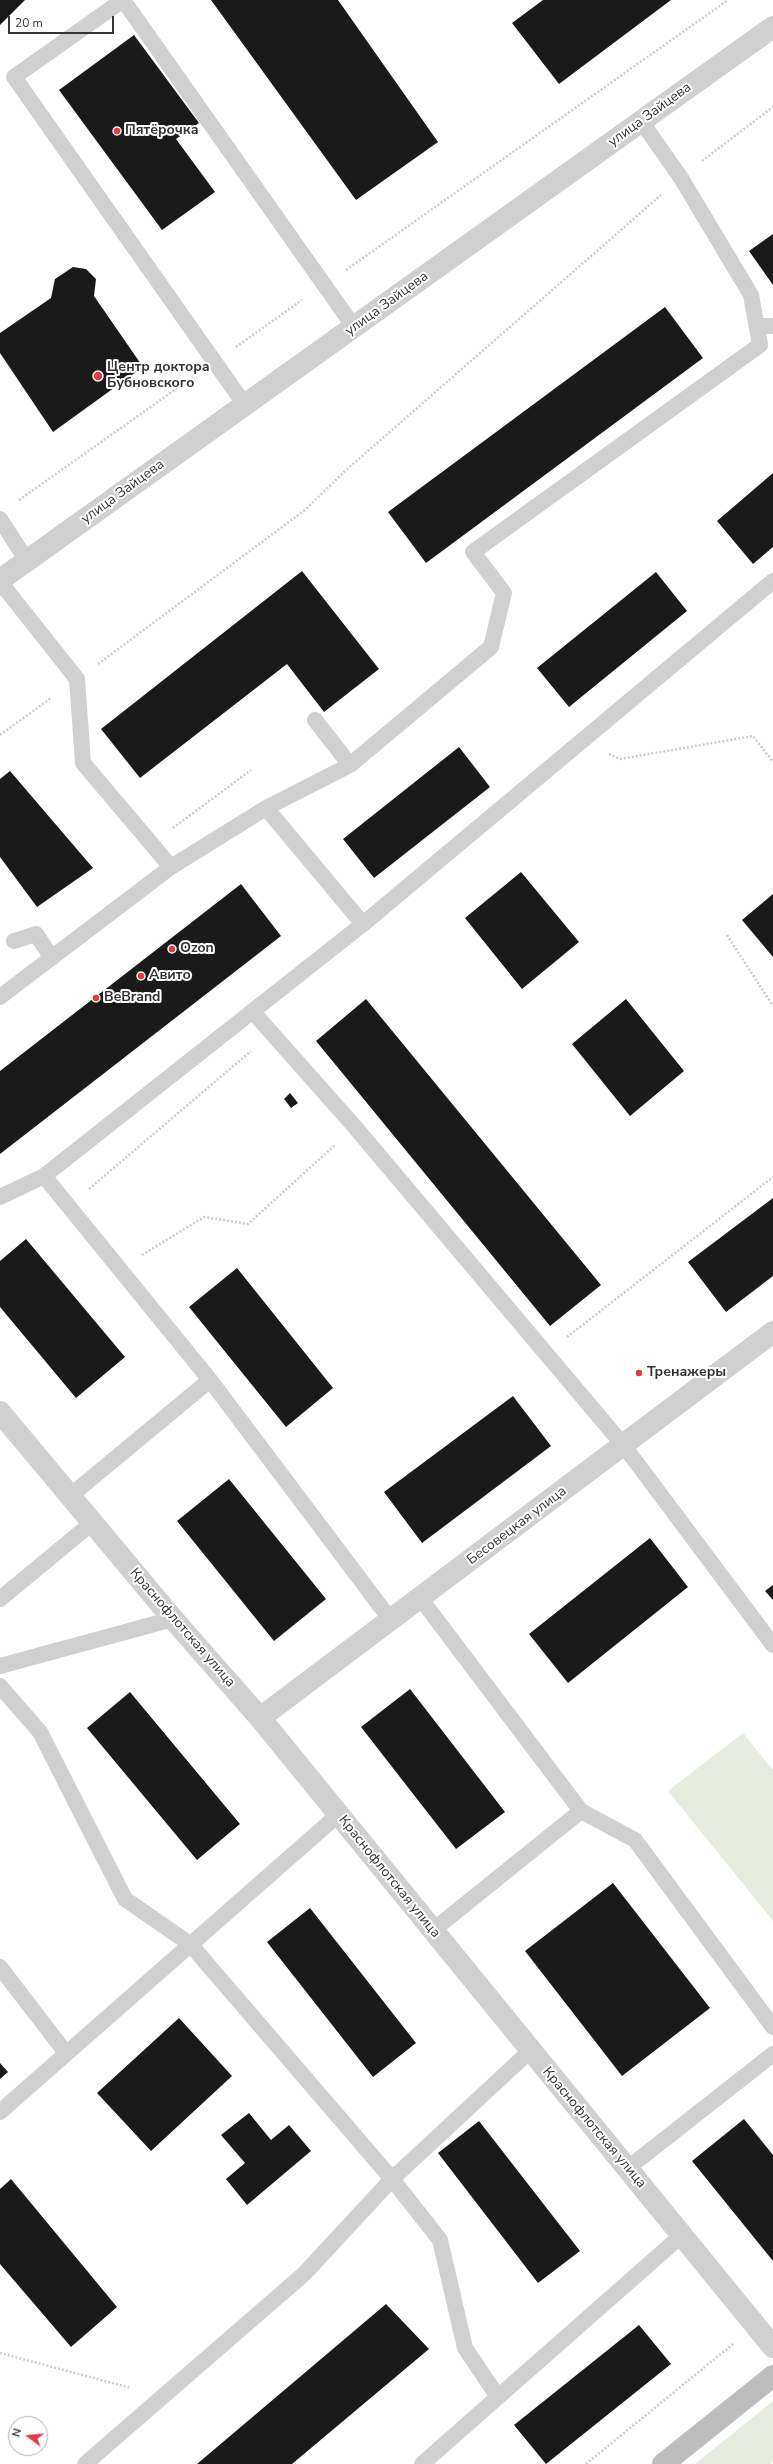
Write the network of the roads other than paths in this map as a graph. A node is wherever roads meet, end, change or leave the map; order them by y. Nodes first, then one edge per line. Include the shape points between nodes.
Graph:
1 (773, 27) edge
2 (641, 121) junction
3 (757, 326) junction
4 (773, 326) edge
5 (354, 327) junction
6 (244, 405) junction
7 (0, 519) edge
8 (27, 561) junction
9 (0, 581) edge
10 (773, 581) edge
11 (315, 720) dead end
12 (350, 765) junction
13 (266, 808) junction
14 (170, 867) junction
15 (363, 924) junction
16 (14, 942) dead end
17 (52, 958) junction
18 (0, 998) edge
19 (253, 1012) junction
20 (44, 1176) junction
21 (0, 1197) edge
22 (773, 1332) edge
23 (210, 1380) junction
24 (0, 1412) edge
25 (624, 1446) junction
26 (70, 1496) junction
27 (92, 1523) junction
28 (421, 1598) junction
29 (0, 1599) edge
30 (173, 1619) junction
31 (390, 1619) junction
32 (773, 1645) edge
33 (0, 1666) edge
34 (0, 1686) edge
35 (260, 1718) junction
36 (581, 1811) junction
37 (339, 1814) junction
38 (432, 1931) junction
39 (190, 1944) junction
40 (0, 1967) edge
41 (773, 2027) edge
42 (530, 2051) junction
43 (66, 2054) junction
44 (773, 2054) edge
45 (0, 2112) edge
46 (628, 2168) junction
47 (392, 2179) junction
48 (682, 2235) junction
49 (773, 2347) edge
50 (773, 2376) edge
51 (498, 2397) junction
52 (85, 2464) edge
53 (422, 2464) edge
54 (663, 2464) edge

1 - 2 street, улица Зайцева
2 - 3 lane via 680,178 752,295
2 - 5 street, улица Зайцева
3 - 4 lane
3 - 12 lane via 760,345 474,552 504,593 491,647
5 - 6 street, улица Зайцева
5 - 6 lane via 123,0 14,77
6 - 8 street, улица Зайцева
7 - 8 lane
8 - 9 street, улица Зайцева
9 - 14 lane via 77,679 83,763
10 - 15 lane
11 - 12 lane
12 - 13 lane
13 - 14 lane
13 - 15 lane
14 - 17 lane
15 - 19 lane
16 - 17 lane via 36,934
17 - 18 lane
19 - 20 lane
19 - 25 lane via 355,1127
20 - 21 lane
20 - 23 lane
22 - 25 street, Бесовецкая улица
23 - 26 lane
23 - 31 lane
24 - 26 street, Краснофлотская улица
25 - 28 street, Бесовецкая улица
25 - 32 lane
26 - 27 street, Краснофлотская улица
27 - 29 lane
27 - 30 street, Краснофлотская улица
28 - 31 street, Бесовецкая улица
28 - 36 lane
30 - 33 lane
30 - 35 street, Краснофлотская улица
31 - 35 street, Бесовецкая улица
34 - 39 lane via 40,1732 125,1899
35 - 37 street, Краснофлотская улица
36 - 38 lane
36 - 41 lane via 635,1840
37 - 38 street, Краснофлотская улица
37 - 39 lane
38 - 42 street, Краснофлотская улица
39 - 43 lane
39 - 47 lane
40 - 43 lane
42 - 46 street, Краснофлотская улица
42 - 47 lane
43 - 45 lane
44 - 46 lane
46 - 48 street, Краснофлотская улица
47 - 51 lane via 440,2240 465,2348
47 - 52 lane via 304,2274
48 - 49 street, Краснофлотская улица
48 - 51 lane
50 - 54 main road
51 - 53 lane

